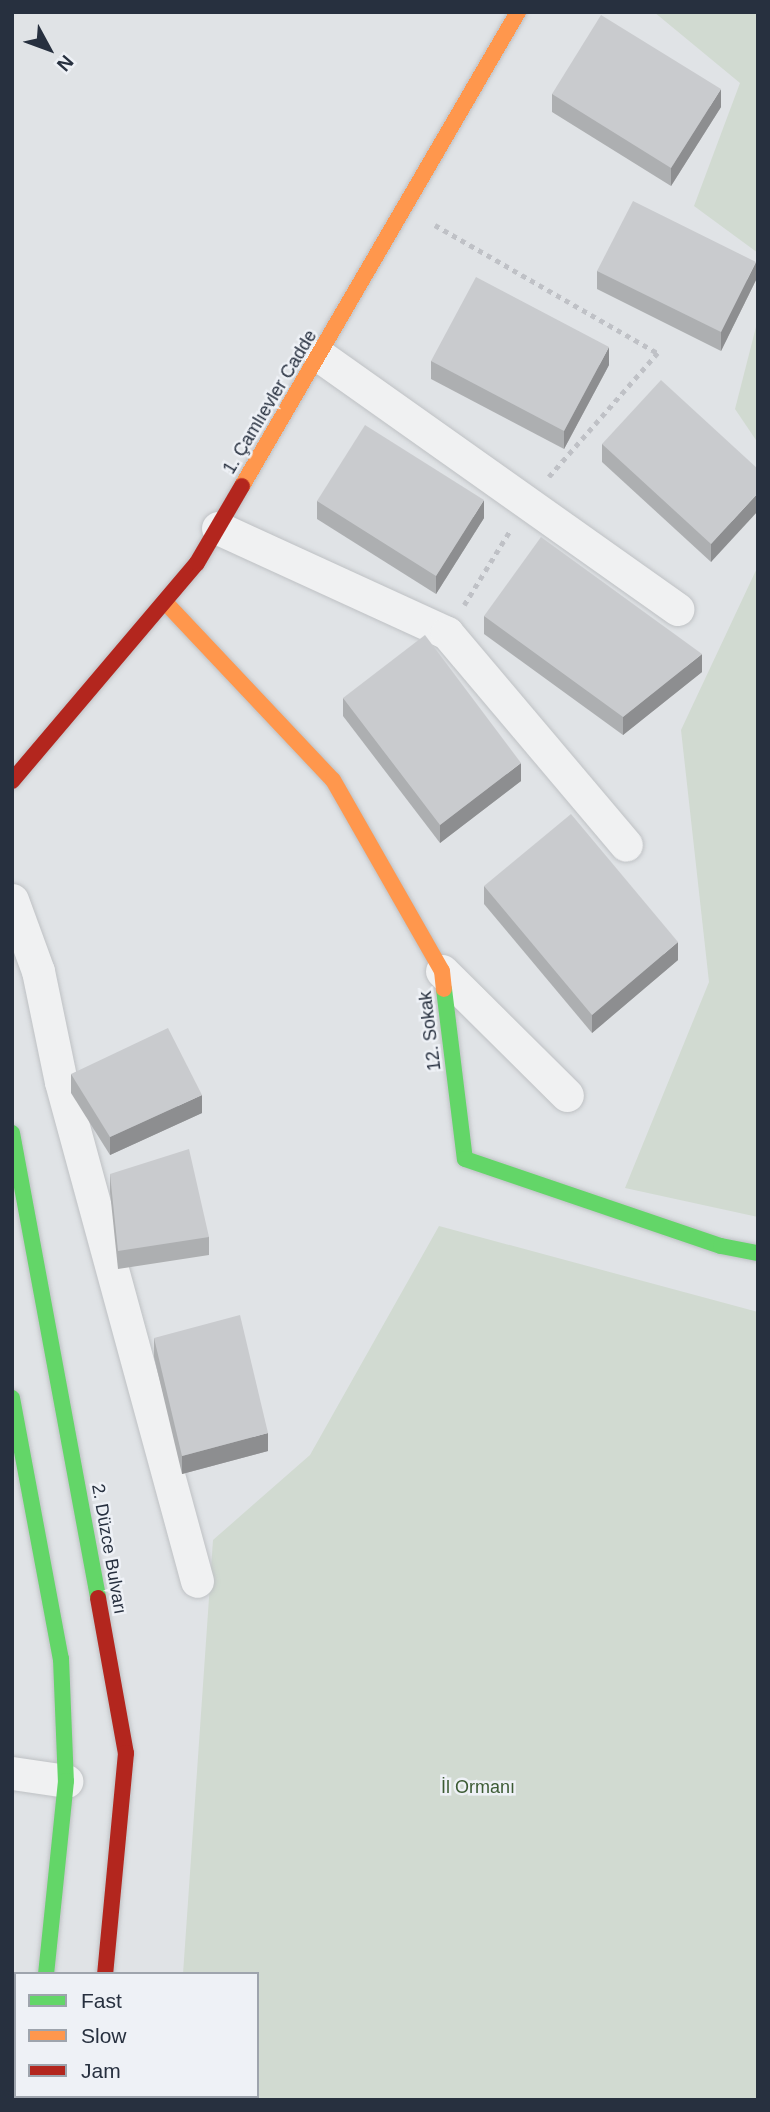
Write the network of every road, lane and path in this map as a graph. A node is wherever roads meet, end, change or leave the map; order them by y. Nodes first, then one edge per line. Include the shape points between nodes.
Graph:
1 (518, 12) edge
2 (407, 208) junction
3 (320, 356) junction
4 (526, 503) junction
5 (218, 528) junction
6 (165, 602) junction
7 (677, 609) dead end
8 (447, 633) junction
9 (12, 781) edge
10 (626, 845) dead end
11 (12, 900) edge
12 (442, 971) junction
13 (567, 1095) dead end
14 (12, 1133) edge
15 (758, 1252) edge
16 (12, 1398) edge
17 (197, 1581) dead end
18 (12, 1773) edge
19 (66, 1781) junction
20 (46, 1972) edge
21 (105, 1972) edge

1 - 2 street, 1. Çamlıevler Cadde
2 - 3 street, 1. Çamlıevler Cadde
2 - 4 path via 658,353
3 - 4 street
3 - 5 street, 1. Çamlıevler Cadde
4 - 7 street
4 - 8 path
5 - 6 street, 1. Çamlıevler Cadde
5 - 8 street
6 - 9 street, 1. Çamlıevler Cadde
6 - 12 street, 12. Sokak via 333,780
8 - 10 street
11 - 17 street via 38,971 61,1082
12 - 13 street
12 - 15 street, 12. Sokak via 465,1159 721,1246
14 - 21 street, 2. Düzce Bulvarı via 126,1753
16 - 19 street via 61,1659
18 - 19 street
19 - 20 street

